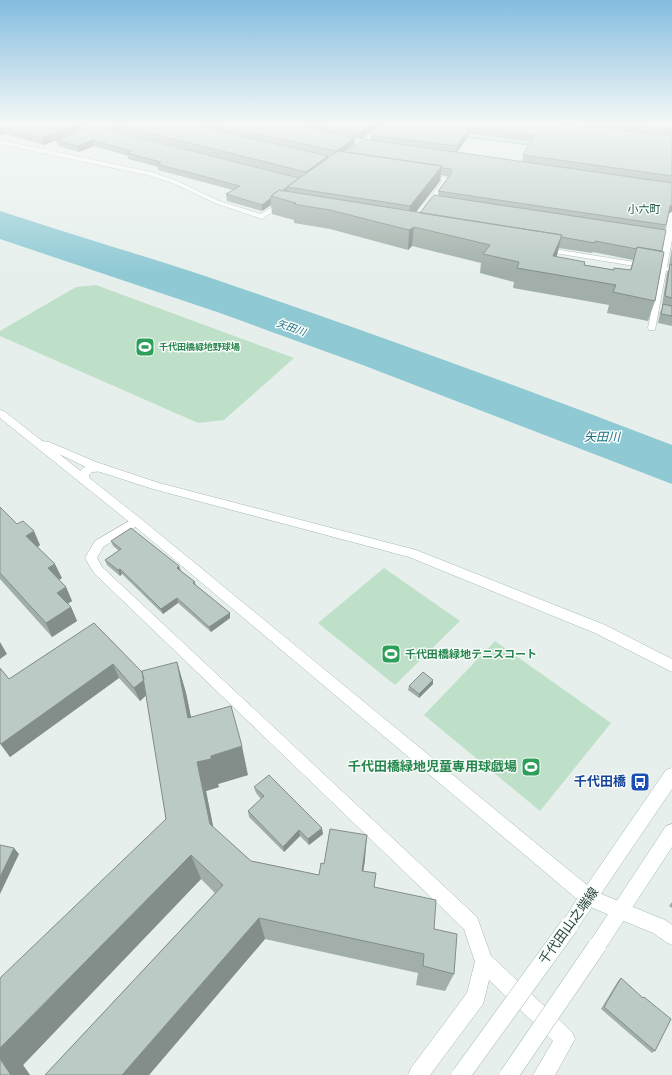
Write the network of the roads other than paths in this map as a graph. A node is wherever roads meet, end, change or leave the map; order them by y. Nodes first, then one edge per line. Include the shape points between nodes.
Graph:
1 (149, 173) edge
2 (416, 174) edge
3 (291, 196) edge
4 (423, 212) edge
5 (672, 214) edge
6 (646, 234) edge
7 (670, 238) edge
8 (537, 248) edge
9 (662, 269) junction
10 (672, 270) edge
11 (656, 308) junction
12 (667, 310) edge
13 (652, 328) dead end
14 (0, 413) edge
15 (21, 431) junction
16 (102, 468) junction
17 (84, 480) junction
18 (136, 521) junction
19 (672, 666) edge
20 (672, 775) edge
21 (672, 832) edge
22 (590, 898) junction
23 (621, 910) junction
24 (672, 936) edge
25 (484, 962) junction
26 (418, 1075) edge
27 (462, 1075) edge
28 (509, 1075) edge
29 (544, 1075) edge

1 - 3 street via 217,202 262,217 283,206
2 - 4 street via 447,179 435,202
5 - 7 street
6 - 7 street
7 - 9 street
8 - 9 street
9 - 10 street
9 - 11 street
11 - 12 street
11 - 13 street
14 - 15 street
15 - 16 street via 55,449
15 - 17 street
16 - 17 street via 85,471
16 - 19 street via 157,486 412,553 600,629
17 - 18 street
18 - 22 street
18 - 25 street via 99,544 91,558 98,570 471,923
20 - 22 street, 千代田山之端線
21 - 23 street
22 - 23 street
22 - 27 street, 千代田山之端線, bridge
23 - 24 street via 659,926
23 - 28 street, bridge
25 - 26 street via 476,997
25 - 29 street via 565,1039

